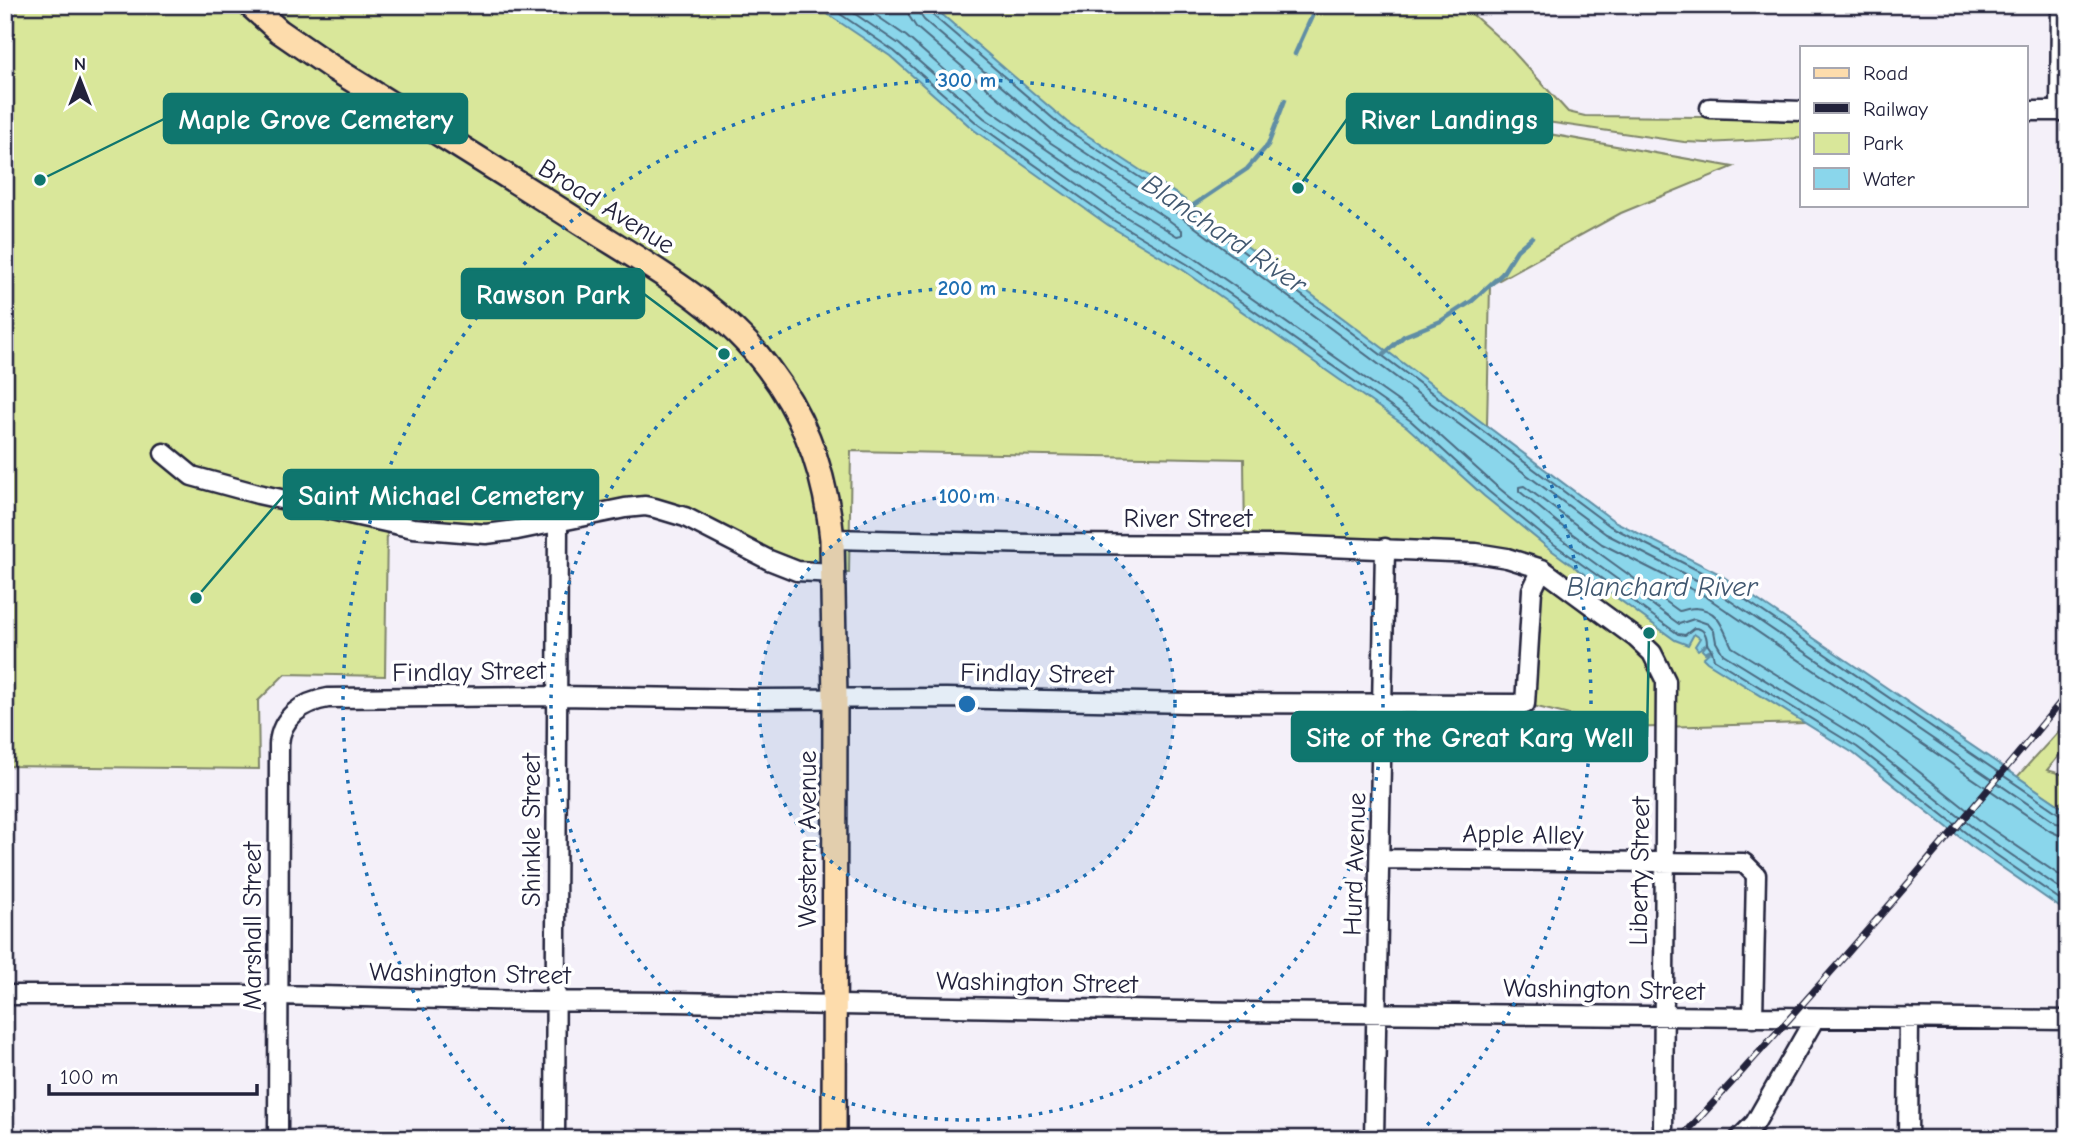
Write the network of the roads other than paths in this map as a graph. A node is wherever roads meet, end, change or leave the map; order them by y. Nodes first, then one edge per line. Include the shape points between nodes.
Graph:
1 (250, 5) edge
2 (2061, 5) edge
3 (1710, 108) dead end
4 (1800, 111) edge
5 (2028, 111) edge
6 (2064, 111) edge
7 (163, 453) dead end
8 (558, 522) junction
9 (832, 539) junction
10 (1385, 548) junction
11 (1542, 569) junction
12 (834, 573) junction
13 (558, 696) junction
14 (835, 698) junction
15 (1384, 703) junction
16 (290, 716) joint
17 (1380, 859) junction
18 (1665, 862) junction
19 (5, 995) edge
20 (278, 995) junction
21 (556, 1001) junction
22 (834, 1004) junction
23 (1375, 1013) junction
24 (1664, 1015) junction
25 (1753, 1018) junction
26 (1815, 1018) junction
27 (1909, 1018) junction
28 (2068, 1020) edge
29 (1663, 1133) dead end
30 (278, 1139) edge
31 (555, 1139) edge
32 (834, 1139) edge
33 (1374, 1139) edge
34 (1739, 1139) edge
35 (1908, 1139) edge

1 - 9 main road, Broad Avenue via 330,66 678,284 735,329 769,368 806,433 826,492
2 - 6 street
3 - 4 street
5 - 6 street
7 - 8 street via 192,476 387,523 486,534
8 - 12 street via 645,506 685,517 797,571
8 - 13 street, Shinkle Street
9 - 10 street, River Street
9 - 12 main road, Western Avenue
10 - 11 street, River Street via 1498,556
10 - 15 street, Hurd Avenue
11 - 15 street, Findlay Street via 1532,590 1524,705
11 - 18 street, Liberty Street via 1644,646 1663,671 1667,693
12 - 14 main road, Western Avenue
13 - 14 street, Findlay Street
13 - 16 street, Findlay Street via 328,698 307,704
13 - 21 street, Shinkle Street
14 - 15 street, Findlay Street
14 - 22 main road, Western Avenue
15 - 17 street, Hurd Avenue
16 - 20 street, Marshall Street via 278,744
17 - 18 street, Apple Alley
17 - 23 street, Hurd Avenue
18 - 24 street, Liberty Street
18 - 25 street, Apple Alley via 1744,863 1756,875
19 - 20 street, Washington Street
20 - 21 street, Washington Street
20 - 30 street, Marshall Street
21 - 22 street, Washington Street
21 - 31 street, Shinkle Street
22 - 23 street, Washington Street
22 - 32 main road, Western Avenue
23 - 24 street, Washington Street
23 - 33 street, Hurd Avenue
24 - 25 street, Washington Street
24 - 29 street, Liberty Street
25 - 26 street, Washington Street
26 - 27 street, Washington Street
26 - 34 street via 1755,1123
27 - 28 street, Washington Street
27 - 35 street

